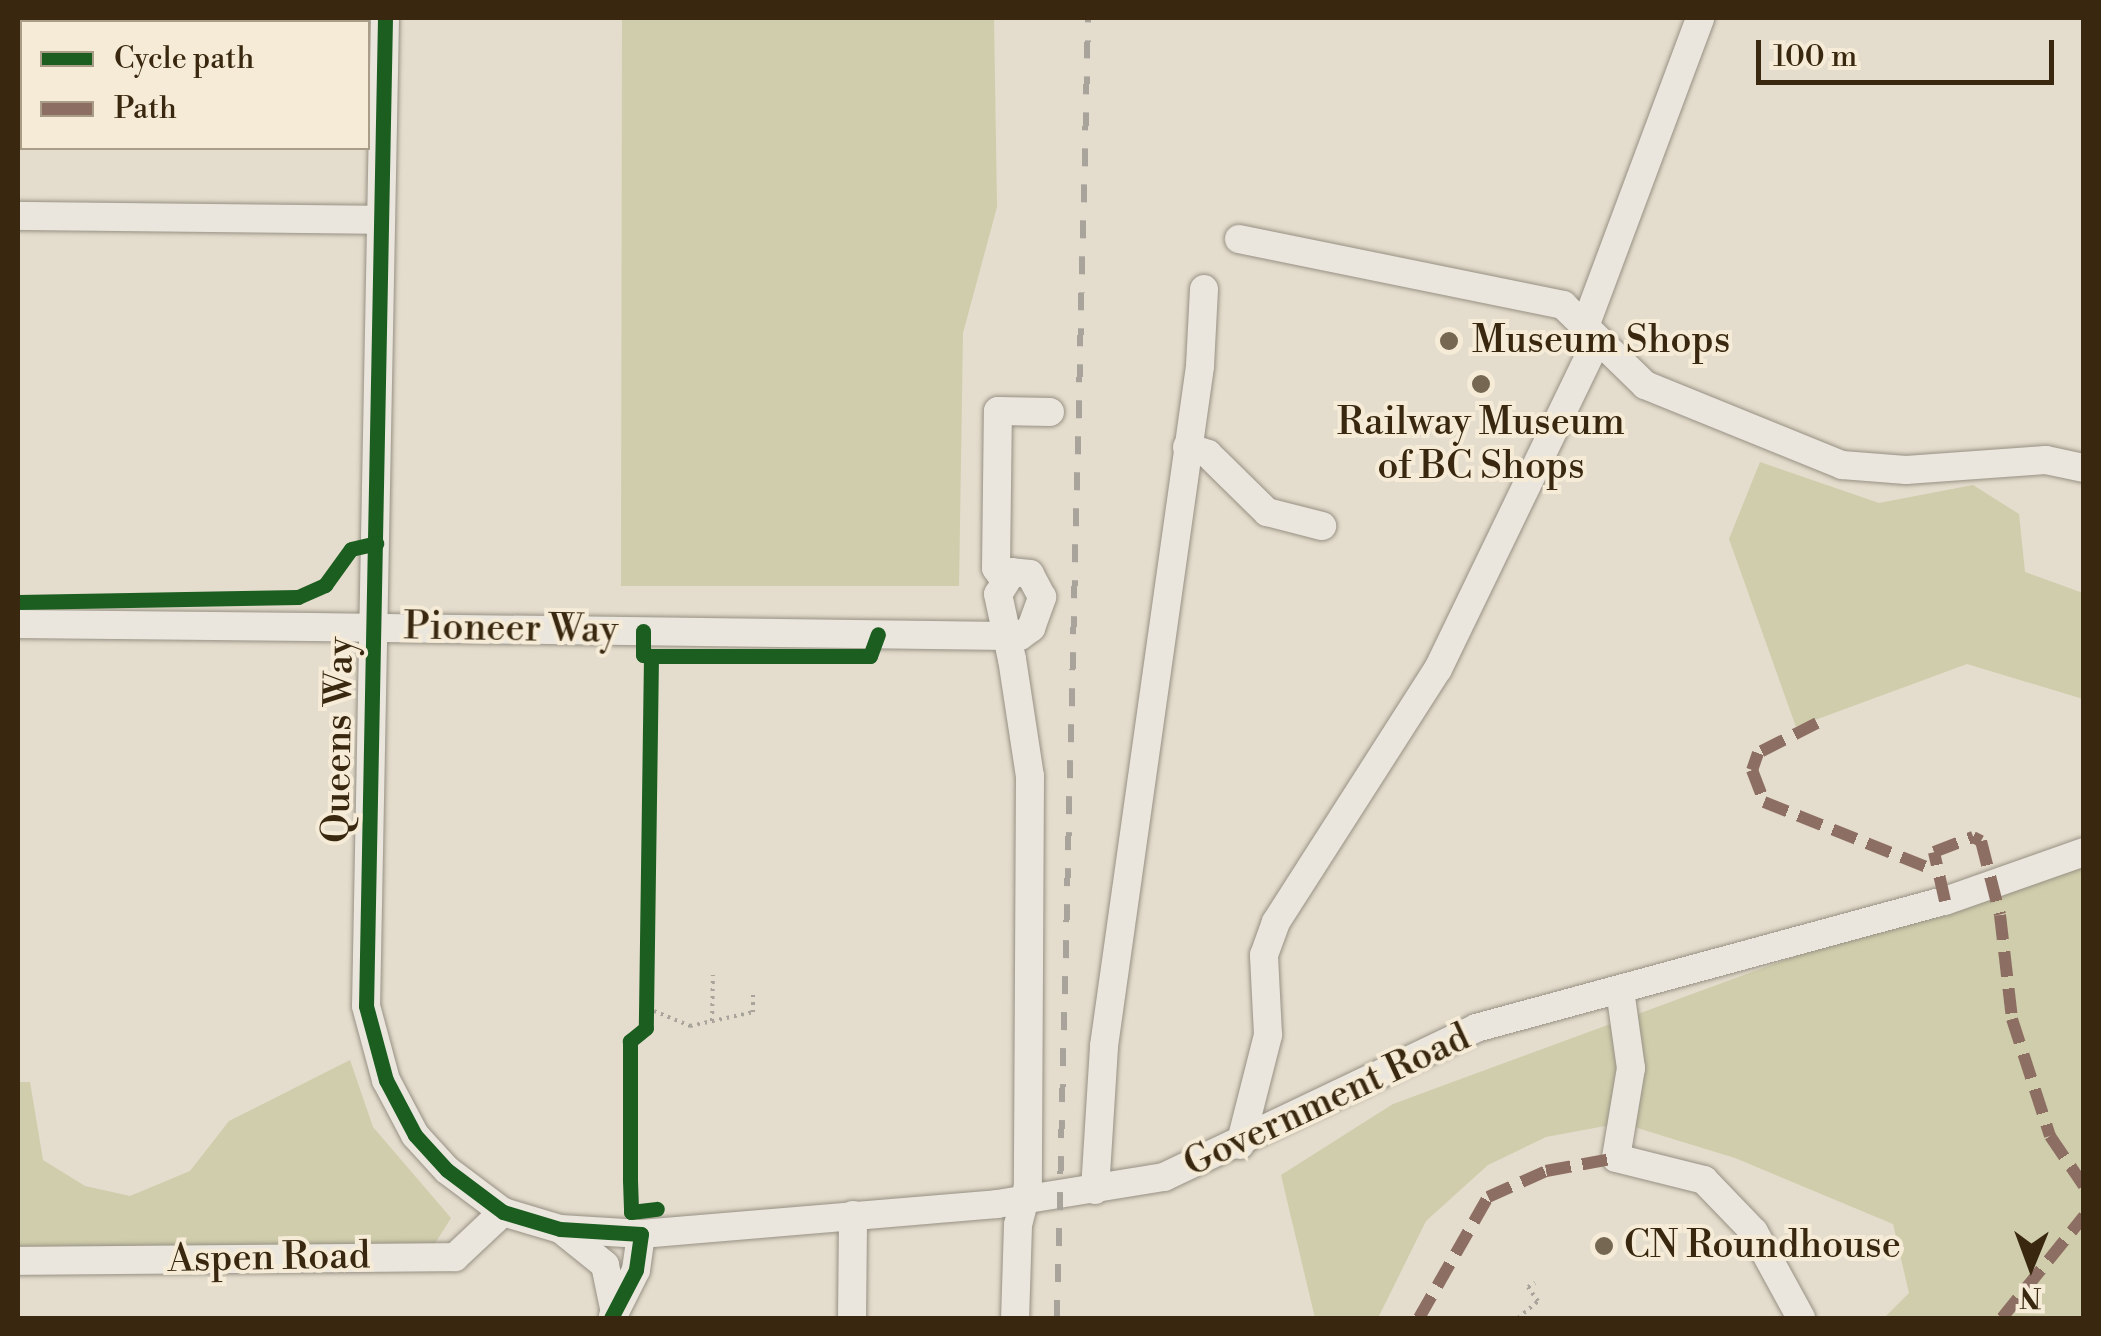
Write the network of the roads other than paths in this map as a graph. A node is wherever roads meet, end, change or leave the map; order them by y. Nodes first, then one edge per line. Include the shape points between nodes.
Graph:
1 (385, 18) edge
2 (1700, 18) edge
3 (376, 78) edge
4 (18, 216) edge
5 (381, 220) junction
6 (1239, 239) dead end
7 (1204, 288) dead end
8 (1590, 336) junction
9 (1050, 412) dead end
10 (1187, 447) junction
11 (2084, 468) edge
12 (1322, 526) dead end
13 (1003, 578) junction
14 (18, 624) edge
15 (374, 628) junction
16 (1007, 636) junction
17 (2084, 852) edge
18 (1620, 990) junction
19 (1240, 1146) junction
20 (1095, 1190) junction
21 (1024, 1201) junction
22 (503, 1212) junction
23 (853, 1214) junction
24 (560, 1228) junction
25 (641, 1234) junction
26 (18, 1261) edge
27 (613, 1316) edge
28 (852, 1318) edge
29 (1016, 1318) edge
30 (1800, 1318) edge

1 - 3 street, Queens Way
2 - 8 street
3 - 5 street, Queens Way
4 - 5 street
5 - 15 street, Queens Way
6 - 8 street via 1563,305
7 - 10 street
8 - 11 street via 1660,393 1842,465 1906,470 2046,460
8 - 19 street via 1438,669 1276,922 1264,954 1268,1035
9 - 13 street via 998,411 996,568
10 - 12 street via 1208,454 1267,512
10 - 20 street via 1104,1046
13 - 16 street via 998,594
13 - 16 street via 1020,570 1030,574 1042,596 1031,628
14 - 15 street, Pioneer Way
15 - 16 street, Pioneer Way
15 - 22 street, Queens Way via 366,1006 386,1080 415,1136 446,1170
16 - 21 street via 1030,776 1032,1000
17 - 18 street, Government Road via 1945,901
18 - 19 street, Government Road via 1476,1028
18 - 30 street via 1630,1077 1616,1158 1704,1180 1754,1232
19 - 20 street, Government Road via 1188,1171
20 - 21 street, Government Road
21 - 23 street, Government Road
21 - 29 street
22 - 24 street, Queens Way
22 - 26 street, Aspen Road via 455,1256
23 - 25 street, Government Road
23 - 28 street
24 - 25 street, Queens Way
24 - 27 street via 605,1265
25 - 27 street via 636,1270

